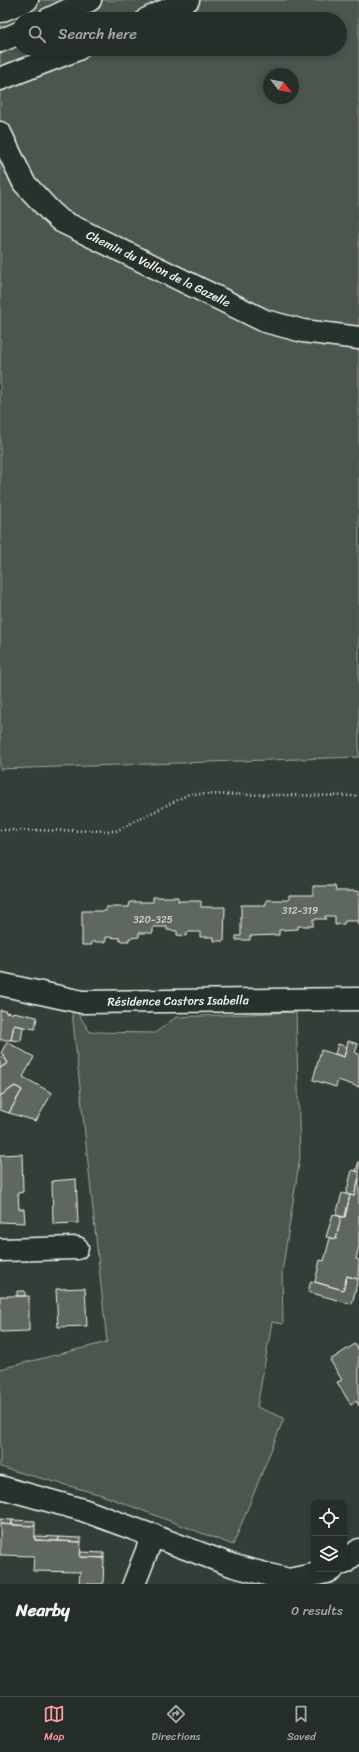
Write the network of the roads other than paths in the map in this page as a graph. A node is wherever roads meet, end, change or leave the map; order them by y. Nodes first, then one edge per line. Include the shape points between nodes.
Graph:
1 (27, 0) edge
2 (90, 0) edge
3 (188, 0) edge
4 (0, 12) edge
5 (64, 12) edge
6 (162, 12) edge
7 (12, 36) edge
8 (0, 41) edge
9 (60, 56) edge
10 (0, 80) edge
11 (0, 134) edge
12 (359, 338) edge
13 (0, 984) edge
14 (359, 999) edge
15 (77, 1248) dead end
16 (0, 1250) edge
17 (0, 1487) edge
18 (153, 1535) junction
19 (348, 1563) edge
20 (134, 1584) edge

1 - 4 main road
2 - 5 main road
3 - 6 main road
7 - 8 main road
9 - 10 main road
11 - 12 main road, Chemin du Vallon de la Gazelle via 24,183 61,221 265,321 303,331
13 - 14 main road, Résidence Castors Isabella via 82,1002
15 - 16 main road
17 - 18 main road via 83,1510
18 - 19 main road via 234,1566 289,1580 326,1572
18 - 20 main road

